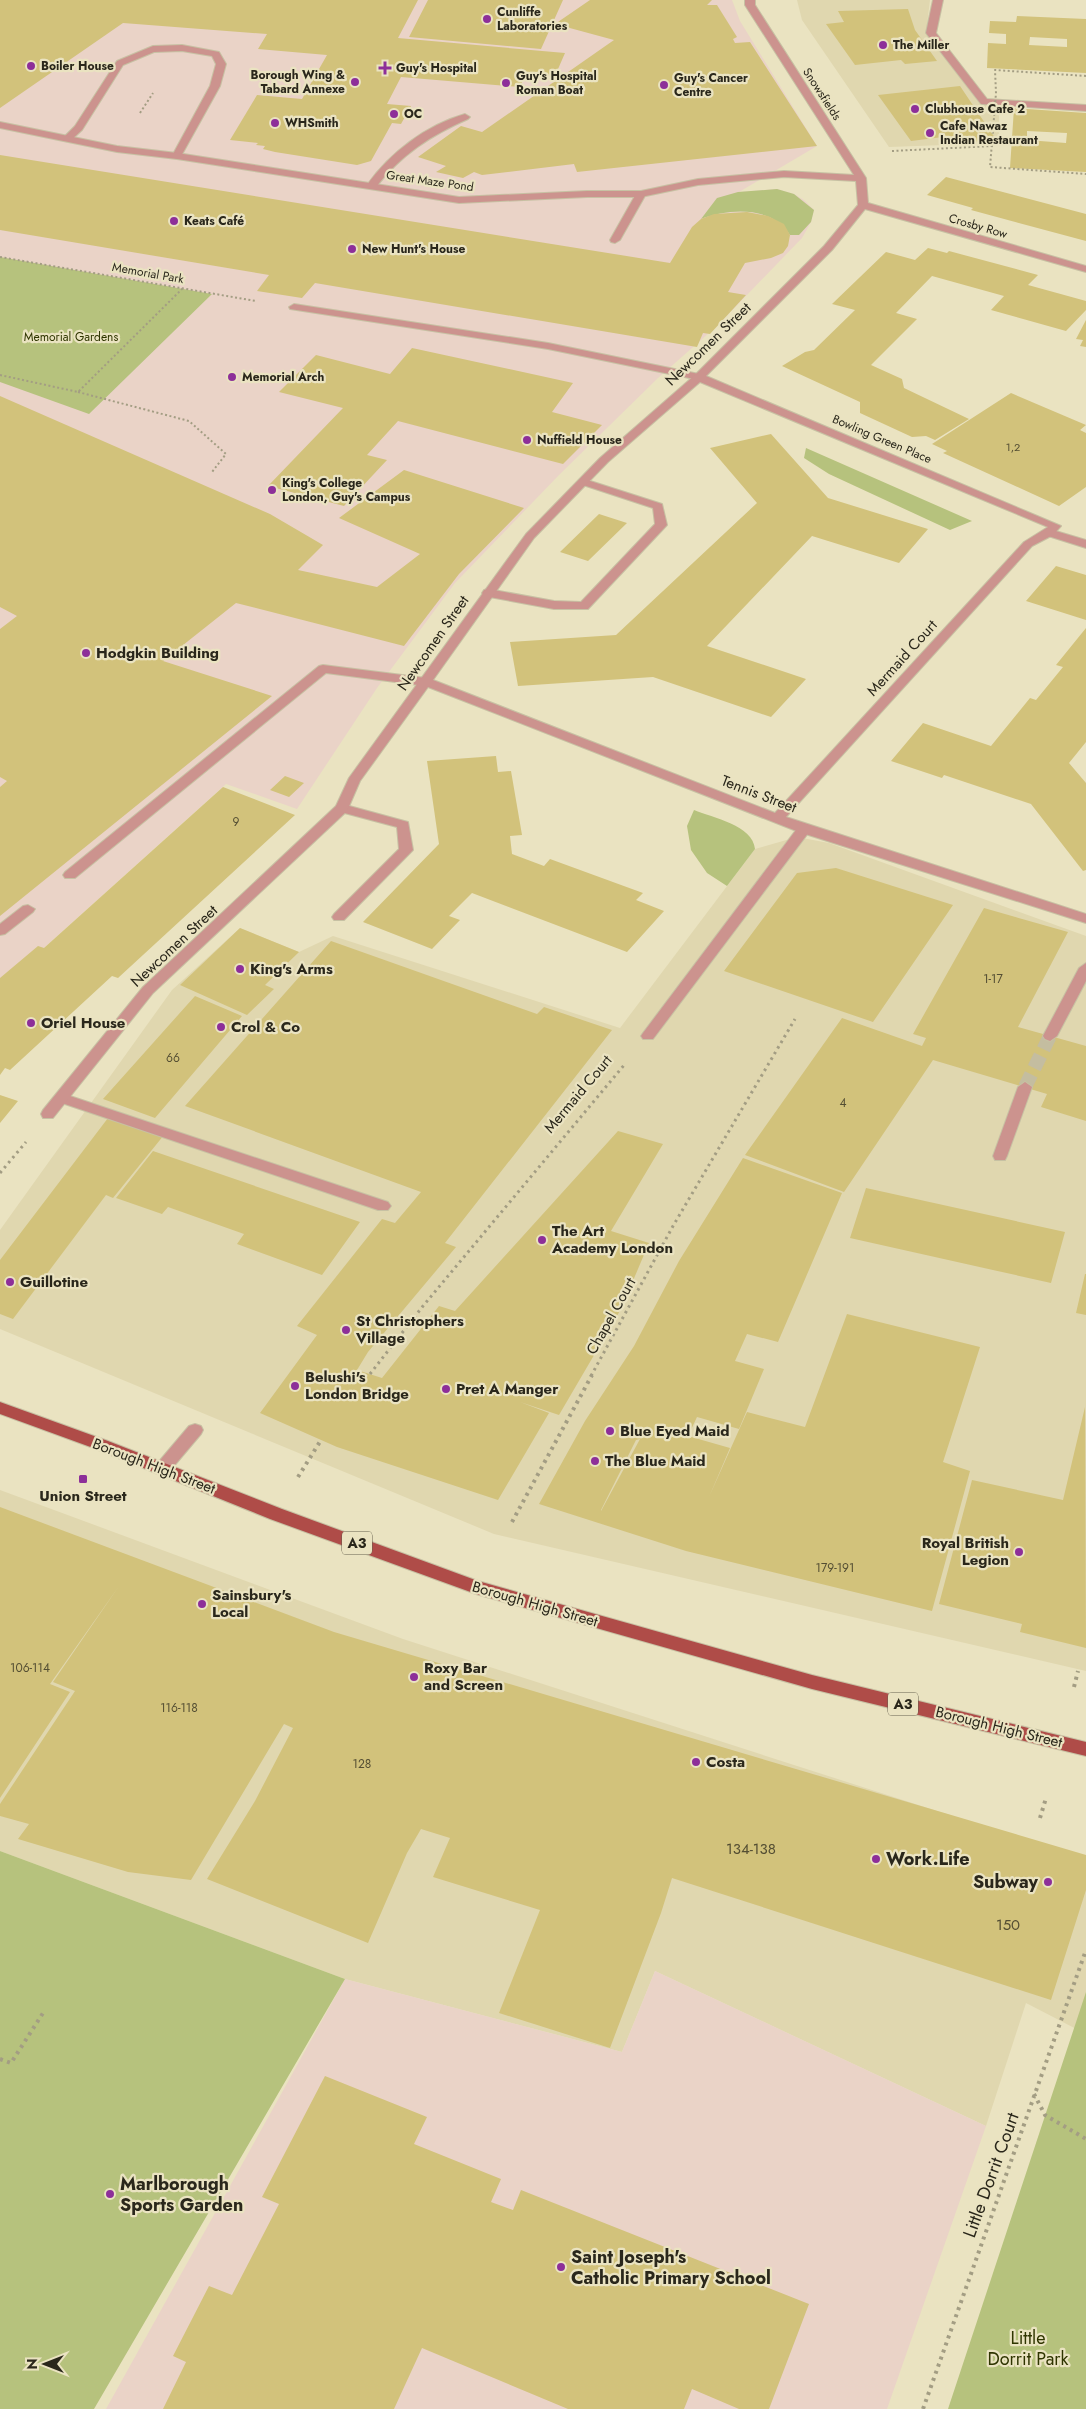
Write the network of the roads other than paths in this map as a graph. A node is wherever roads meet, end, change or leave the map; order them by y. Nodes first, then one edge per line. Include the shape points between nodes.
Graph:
1 (750, 0) edge
2 (938, 0) edge
3 (1086, 108) edge
4 (465, 117) dead end
5 (0, 125) edge
6 (67, 138) junction
7 (177, 156) junction
8 (861, 178) junction
9 (372, 185) junction
10 (640, 194) junction
11 (863, 205) junction
12 (615, 240) dead end
13 (1086, 269) edge
14 (294, 307) road end
15 (699, 377) junction
16 (584, 482) junction
17 (1052, 530) junction
18 (1086, 544) edge
19 (488, 593) junction
20 (426, 682) junction
21 (342, 808) junction
22 (778, 818) junction
23 (804, 829) junction
24 (70, 875) dead end
25 (28, 909) dead end
26 (339, 917) dead end
27 (1086, 919) edge
28 (0, 931) edge
29 (1086, 968) edge
30 (648, 1036) road end
31 (1050, 1036) tunnel mouth
32 (1025, 1087) tunnel mouth
33 (62, 1098) junction
34 (48, 1114) dead end
35 (1000, 1156) dead end
36 (383, 1206) dead end
37 (0, 1408) edge
38 (195, 1430) dead end
39 (162, 1469) junction
40 (1086, 1749) edge

1 - 8 street, Snowsfields via 750,5
2 - 3 street via 931,33 984,102
4 - 9 street via 440,127 405,148
5 - 6 street, Great Maze Pond
6 - 7 street, Great Maze Pond via 117,149
6 - 7 street via 79,128 120,63 153,49 182,48 216,54 222,64 215,86
7 - 9 street, Great Maze Pond
8 - 10 street, Great Maze Pond via 784,174 698,182
8 - 11 street, Snowsfields
9 - 10 street, Great Maze Pond via 459,200
10 - 12 street
11 - 13 street, Crosby Row
11 - 15 street, Newcomen Street via 828,248
14 - 15 street, Bowling Green Place via 634,362
15 - 16 street, Newcomen Street via 604,460
15 - 17 street, Bowling Green Place
16 - 19 street, Newcomen Street via 530,536
16 - 19 street via 658,506 660,526 584,606 554,605
17 - 18 street, Bowling Green Place
17 - 22 street, Mermaid Court via 1028,544
19 - 20 street, Newcomen Street
20 - 21 street, Newcomen Street via 354,781
20 - 22 street, Tennis Street
20 - 24 street, Tennis Street via 323,668
21 - 26 street via 403,825 406,850
21 - 33 street, Newcomen Street via 148,990
22 - 23 street, Tennis Street
23 - 27 street, Tennis Street
23 - 30 street
25 - 28 street
29 - 31 street
32 - 35 street
33 - 34 street, Newcomen Street
33 - 36 street
37 - 39 main road, Borough High Street / A3
38 - 39 street
39 - 40 main road, Borough High Street / A3 via 476,1587 812,1682

